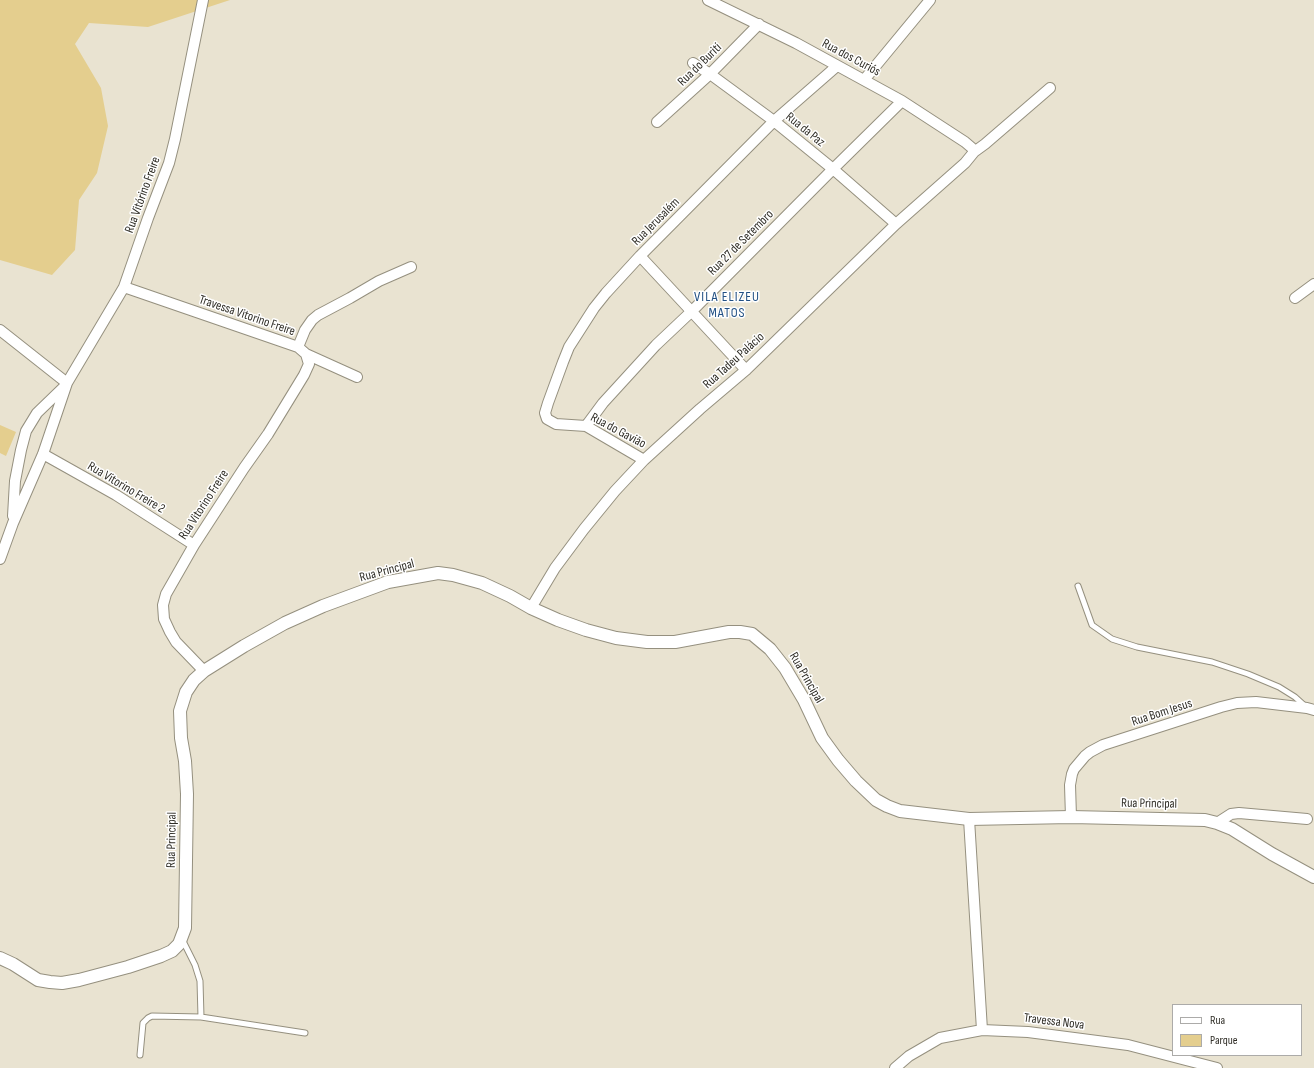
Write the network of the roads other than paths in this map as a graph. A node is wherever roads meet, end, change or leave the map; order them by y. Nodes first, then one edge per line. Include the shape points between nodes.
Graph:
1 (203, 0) edge
2 (708, 0) edge
3 (930, 0) edge
4 (759, 24) junction
5 (693, 63) dead end
6 (837, 66) junction
7 (710, 74) junction
8 (864, 80) junction
9 (1050, 88) dead end
10 (902, 101) junction
11 (774, 121) junction
12 (657, 122) dead end
13 (974, 152) junction
14 (832, 169) junction
15 (896, 224) junction
16 (640, 256) junction
17 (411, 267) dead end
18 (1314, 284) edge
19 (124, 287) junction
20 (1295, 298) dead end
21 (692, 311) junction
22 (0, 330) edge
23 (302, 350) junction
24 (746, 370) junction
25 (357, 377) dead end
26 (67, 383) junction
27 (556, 424) joint
28 (586, 426) junction
29 (43, 454) junction
30 (644, 460) junction
31 (13, 523) junction
32 (194, 545) junction
33 (0, 559) edge
34 (1078, 586) dead end
35 (531, 608) junction
36 (204, 671) junction
37 (1310, 709) edge
38 (1071, 817) junction
39 (969, 819) junction
40 (1307, 819) dead end
41 (1217, 823) junction
42 (1314, 877) edge
43 (182, 938) junction
44 (0, 958) edge
45 (200, 1017) junction
46 (982, 1030) junction
47 (305, 1033) dead end
48 (140, 1055) dead end
49 (1172, 1055) edge
50 (1176, 1056) edge
51 (895, 1068) edge
52 (1217, 1068) edge

1 - 19 street, Rua Vitórino Freire via 169,163
2 - 4 street, Rua dos Curiós
3 - 8 street
4 - 6 street, Rua dos Curiós
4 - 7 street, Rua do Buriti
5 - 7 street, Rua da Paz
6 - 8 street, Rua dos Curiós
6 - 11 street, Rua Jerusalém
7 - 11 street, Rua da Paz
7 - 12 street, Rua do Buriti
8 - 10 street, Rua dos Curiós
9 - 13 street, Rua Tadeu Palácio
10 - 13 street, Rua dos Curiós via 965,142
10 - 14 street, Rua 27 de Setembro
11 - 14 street, Rua da Paz
11 - 16 street, Rua Jerusalém
13 - 15 street, Rua Tadeu Palácio
14 - 15 street, Rua da Paz
14 - 21 street, Rua 27 de Setembro
15 - 24 street, Rua Tadeu Palácio
16 - 21 street
16 - 27 street, Rua Jerusalém via 594,308 570,347 545,413 547,420
17 - 23 street, Rua Vitorino Freire via 379,281 318,315 305,330
18 - 20 street
19 - 23 street, Travessa Vitorino Freire
19 - 26 street, Rua Vitórino Freire
21 - 24 street
21 - 28 street, Rua 27 de Setembro via 618,385
22 - 26 street
23 - 25 street, Travessa Vitorino Freire
23 - 32 street, Rua Vitorino Freire via 309,364 304,375
24 - 30 street, Rua Tadeu Palácio
26 - 29 street, Rua Vitórino Freire
26 - 31 street, Rua Vitórino Freire via 37,413 26,431 15,481
27 - 28 street, Rua do Gavião
28 - 30 street, Rua do Gavião
29 - 31 street, Rua Vitórino Freire
29 - 32 street, Rua Vitorino Freire 2 via 116,495
30 - 35 street, Rua Tadeu Palácio via 584,529 555,568
31 - 33 street, Rua Vitórino Freire
32 - 36 street, Rua Vitorino Freire via 166,594 164,619 176,642
34 - 37 lane via 1092,625 1112,639 1137,647 1212,662 1248,674 1278,687
35 - 36 street, Rua Principal via 482,583 453,575 438,574 388,582 323,606 278,627
35 - 39 street, Rua Principal via 586,630 616,638 647,642 675,642 729,632 752,634 778,658 804,700 822,738 865,791 876,800 900,811
36 - 43 street, Rua Principal via 186,692 180,711 187,794 185,928
37 - 38 street, Rua Bom Jesus via 1256,702 1237,703 1103,746 1090,752 1074,769 1070,785
38 - 39 street, Rua Principal
38 - 41 street, Rua Principal via 1197,819
39 - 46 street
40 - 41 street via 1239,813 1231,814
41 - 42 street, Rua Principal via 1232,829
43 - 44 street via 172,950 160,956 128,967 62,983 38,980
43 - 45 lane via 200,981
45 - 47 lane
45 - 48 lane via 152,1016 145,1019
46 - 49 street, Travessa Nova via 1028,1032 1128,1045
46 - 51 street, Travessa Nova via 940,1038 909,1056
50 - 52 street, Travessa Nova

